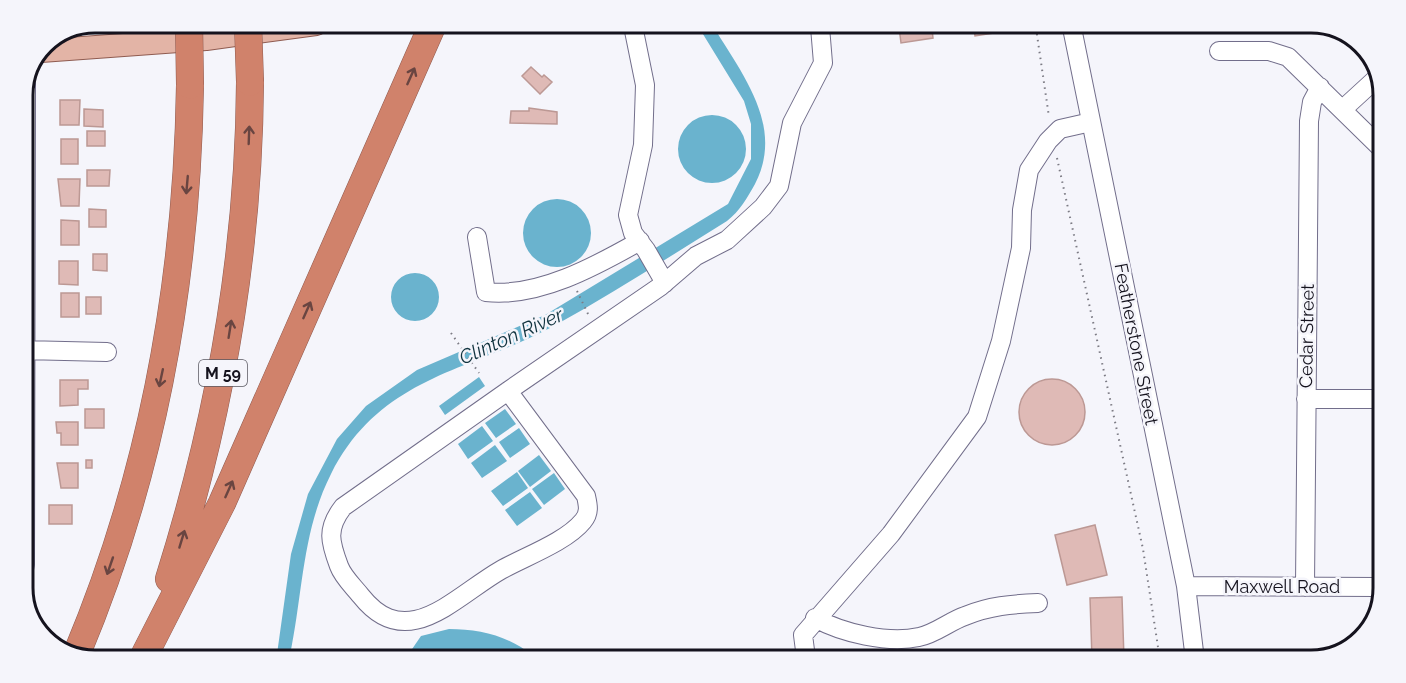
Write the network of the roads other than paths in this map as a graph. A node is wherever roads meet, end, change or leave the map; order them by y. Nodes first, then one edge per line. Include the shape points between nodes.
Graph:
1 (189, 33) edge
2 (246, 33) edge
3 (248, 33) edge
4 (429, 33) edge
5 (634, 33) edge
6 (820, 33) edge
7 (1073, 33) edge
8 (52, 50) edge
9 (1219, 51) dead end
10 (1372, 83) edge
11 (1320, 87) junction
12 (1343, 109) junction
13 (1091, 122) junction
14 (1373, 140) edge
15 (477, 237) dead end
16 (643, 246) junction
17 (662, 278) junction
18 (33, 350) edge
19 (107, 352) dead end
20 (508, 391) junction
21 (1306, 399) junction
22 (1373, 399) edge
23 (1186, 586) junction
24 (1305, 587) junction
25 (1373, 587) edge
26 (1038, 603) dead end
27 (815, 618) junction
28 (79, 648) edge
29 (145, 650) edge
30 (146, 650) edge
31 (805, 650) edge
32 (1194, 650) edge

1 -> 28 highway, bridge via 184,220 166,352 129,505
2 - 8 main road
29 -> 3 highway, M 59, bridge via 185,529 222,382 244,221
30 -> 4 highway via 222,503
5 - 16 street via 645,85 643,145 628,215 633,233
6 - 17 street via 823,63 792,123 779,186 763,207 727,240
7 - 13 street, Featherstone Street
9 - 11 street via 1284,54
10 - 12 street
11 - 12 street
11 - 21 street, Cedar Street via 1309,121
12 - 14 street
13 - 23 street, Featherstone Street
13 - 27 street via 1060,129 1029,170 1021,248 1001,341 977,417 891,534
15 - 16 street via 486,292 503,294 528,289
16 - 17 street
17 - 20 street
18 - 19 street
20 - 20 street via 343,507 333,520 330,541 341,570 372,610 389,621 421,621 499,571 572,532 584,521 589,511 586,496
21 - 22 street
21 - 24 street, Cedar Street
23 - 24 street, Maxwell Road
23 - 32 street, Featherstone Street
24 - 25 street, Maxwell Road
26 - 27 street via 997,605 919,637 880,638 837,630
27 - 31 street via 803,635

